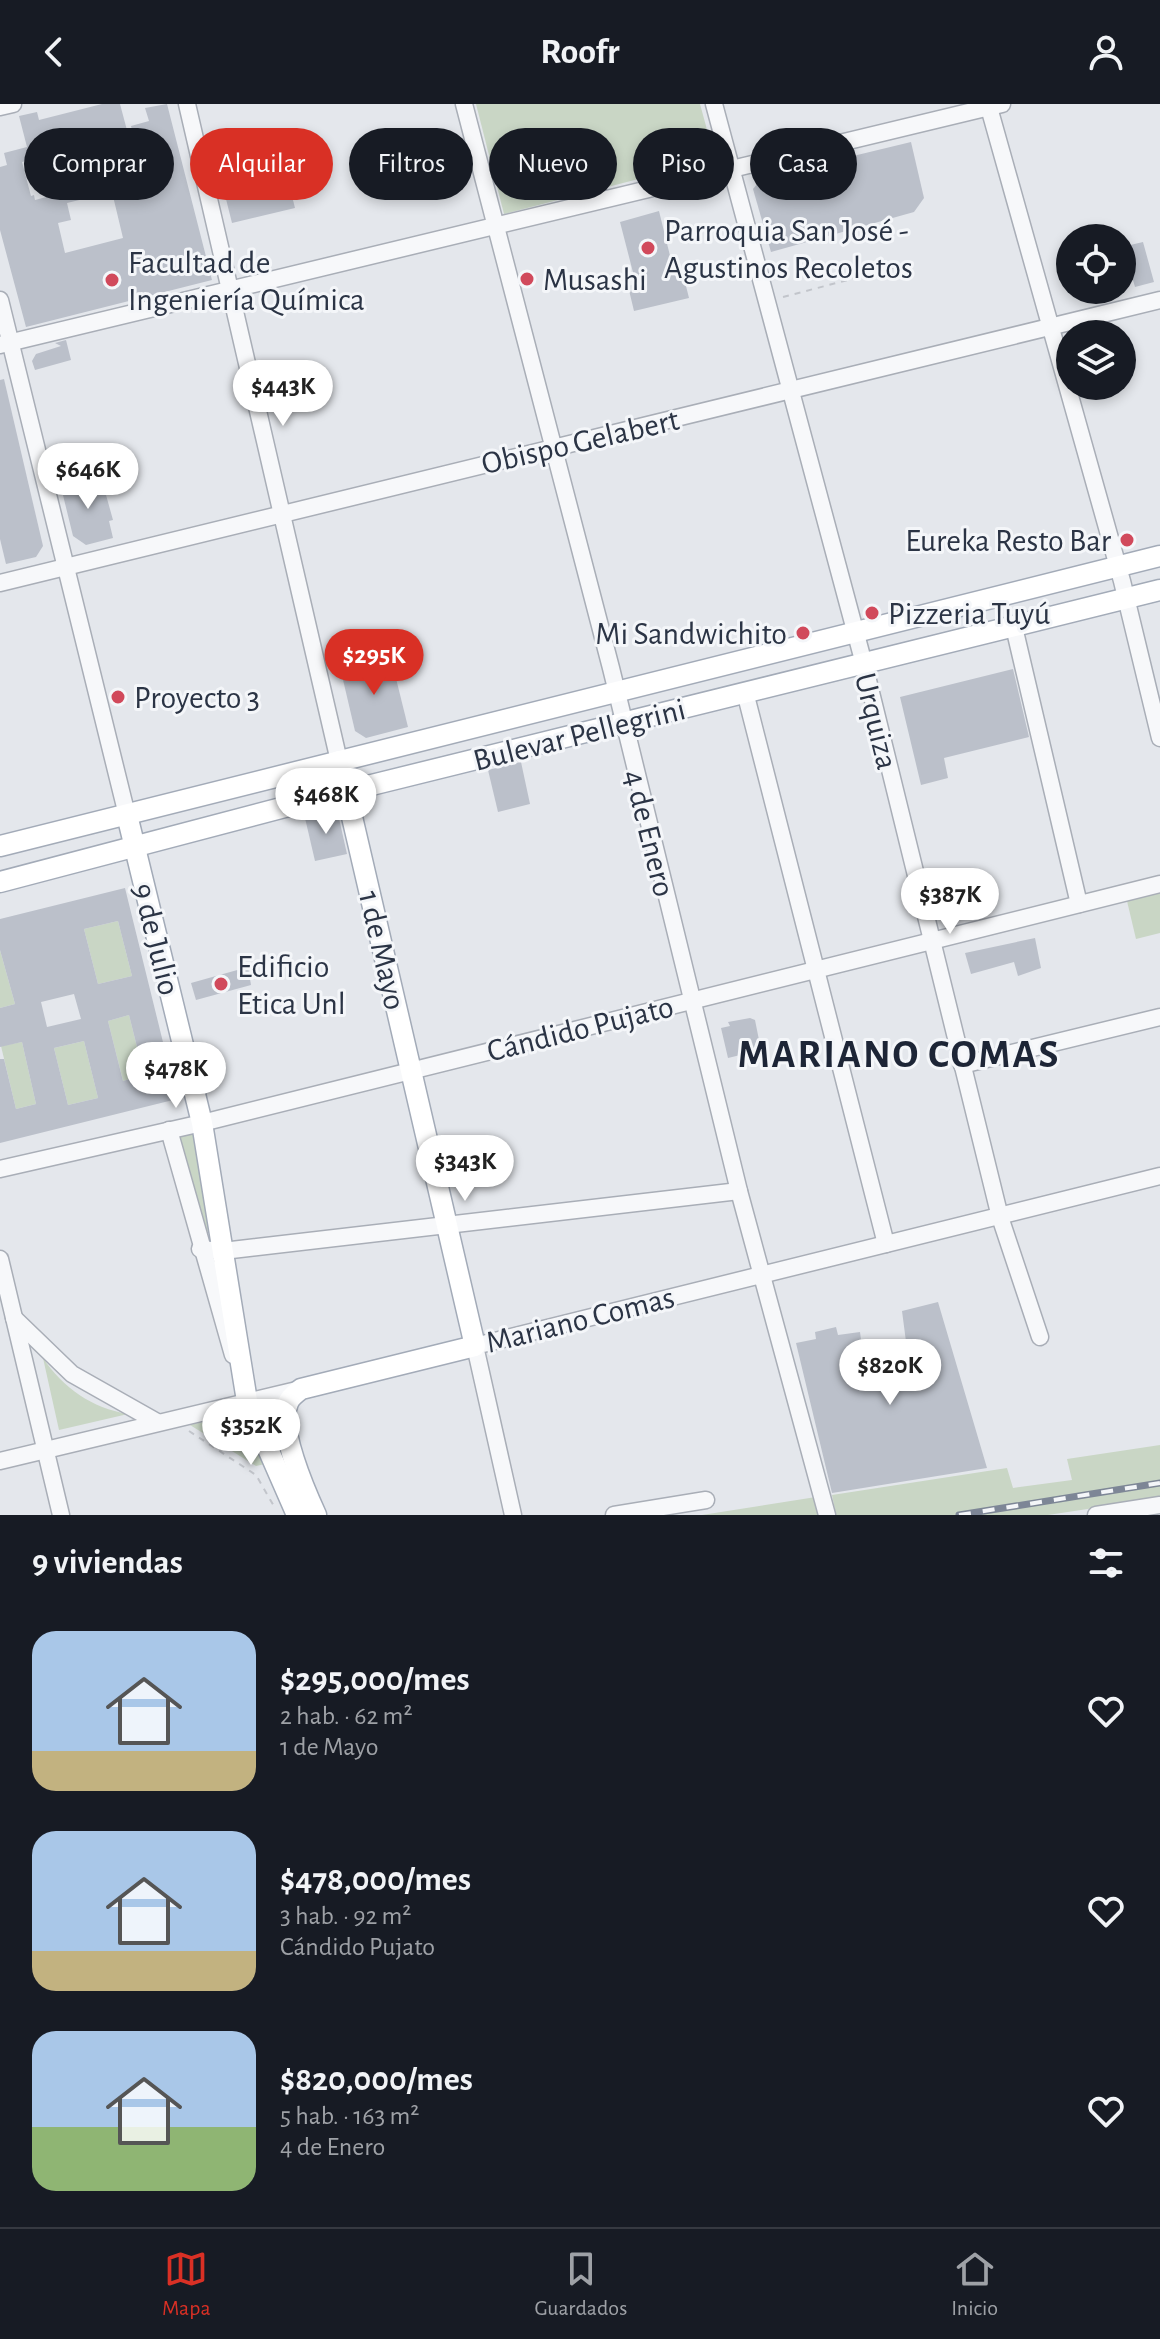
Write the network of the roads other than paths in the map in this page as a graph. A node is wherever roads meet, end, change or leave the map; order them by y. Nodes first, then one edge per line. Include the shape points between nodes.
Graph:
1 (13, 104) edge
2 (187, 104) edge
3 (464, 104) edge
4 (714, 104) edge
5 (993, 105) edge
6 (0, 107) edge
7 (720, 128) edge
8 (734, 167) edge
9 (734, 179) edge
10 (633, 192) edge
11 (494, 226) junction
12 (231, 290) junction
13 (0, 300) edge
14 (1160, 300) edge
15 (1050, 326) junction
16 (6, 344) edge
17 (789, 391) junction
18 (552, 447) junction
19 (281, 513) junction
20 (1160, 556) edge
21 (68, 566) junction
22 (1118, 568) junction
23 (0, 583) edge
24 (1160, 590) edge
25 (1126, 598) junction
26 (1014, 627) junction
27 (855, 632) junction
28 (864, 664) junction
29 (745, 692) junction
30 (617, 694) junction
31 (623, 722) junction
32 (1160, 738) edge
33 (339, 761) junction
34 (348, 792) junction
35 (127, 815) junction
36 (0, 846) edge
37 (135, 850) junction
38 (0, 882) edge
39 (1160, 884) edge
40 (1079, 904) junction
41 (931, 943) junction
42 (817, 970) junction
43 (692, 1001) junction
44 (1160, 1017) edge
45 (962, 1065) junction
46 (411, 1070) junction
47 (202, 1123) junction
48 (169, 1130) junction
49 (0, 1169) edge
50 (1160, 1176) edge
51 (739, 1191) junction
52 (1000, 1217) junction
53 (448, 1225) junction
54 (886, 1244) junction
55 (200, 1249) junction
56 (223, 1251) junction
57 (0, 1259) edge
58 (761, 1274) junction
59 (13, 1318) junction
60 (1040, 1337) dead end
61 (475, 1346) junction
62 (301, 1389) junction
63 (247, 1401) junction
64 (164, 1421) junction
65 (46, 1450) junction
66 (0, 1461) edge
67 (706, 1500) dead end
68 (1160, 1505) edge
69 (61, 1515) edge
70 (297, 1515) edge
71 (316, 1515) edge
72 (513, 1515) edge
73 (614, 1515) edge
74 (827, 1515) edge
75 (1096, 1515) edge

1 - 6 street
2 - 12 street, 1 de Mayo
3 - 11 street, 4 de Enero
4 - 7 street, Urquiza
5 - 8 street
5 - 15 street
9 - 17 street, Urquiza
10 - 11 street
11 - 12 street
11 - 18 street, 4 de Enero
12 - 16 street
12 - 19 street, 1 de Mayo
13 - 16 street, 9 de Julio
14 - 15 street, Obispo Gelabert
15 - 17 street, Obispo Gelabert
15 - 22 street
16 - 21 street, 9 de Julio
17 - 18 street, Obispo Gelabert
17 - 27 street, Urquiza
18 - 19 street, Obispo Gelabert
18 - 30 street, 4 de Enero
19 - 21 street, Obispo Gelabert
19 - 33 street, 1 de Mayo
20 - 22 main road, Bulevar Pellegrini
21 - 23 street, Obispo Gelabert
21 - 35 street, 9 de Julio
22 - 25 street
22 - 27 main road, Bulevar Pellegrini
24 - 25 main road, Bulevar Pellegrini
25 - 26 main road, Bulevar Pellegrini
25 - 32 street
26 - 28 main road, Bulevar Pellegrini
26 - 40 street
27 - 28 street, Urquiza
27 - 30 main road, Bulevar Pellegrini
28 - 29 main road, Bulevar Pellegrini
28 - 41 street, Urquiza
29 - 31 main road, Bulevar Pellegrini
29 - 42 street
30 - 31 street, 4 de Enero
30 - 33 main road, Bulevar Pellegrini
31 - 34 main road, Bulevar Pellegrini
31 - 43 street, 4 de Enero
33 - 34 main road, 1 de Mayo
33 - 35 main road, Bulevar Pellegrini
34 - 37 main road, Bulevar Pellegrini
34 - 46 main road, 1 de Mayo
35 - 36 main road, Bulevar Pellegrini
35 - 37 main road, 9 de Julio
37 - 38 main road, Bulevar Pellegrini
37 - 47 main road, 9 de Julio
39 - 40 street, Cándido Pujato
40 - 41 street, Cándido Pujato
41 - 42 street, Cándido Pujato
41 - 45 street, Urquiza
42 - 43 street, Cándido Pujato
42 - 54 street
43 - 46 street, Cándido Pujato
43 - 51 street, 4 de Enero
44 - 45 street
45 - 52 street, Urquiza
46 - 47 street, Cándido Pujato
46 - 53 main road, 1 de Mayo
47 - 48 street, Cándido Pujato
47 - 56 main road, 9 de Julio
48 - 49 street, Cándido Pujato
48 - 55 street
50 - 52 street, Mariano Comas
51 - 53 street
51 - 58 street, 4 de Enero
52 - 54 street, Mariano Comas
52 - 60 street, Urquiza
53 - 56 street
53 - 61 main road, 1 de Mayo
54 - 58 street, Mariano Comas
55 - 56 street
55 - 63 street
56 - 63 main road, 9 de Julio
57 - 59 street
58 - 61 street, Mariano Comas
58 - 74 street, 4 de Enero
59 - 64 street via 72,1374
59 - 65 street
61 - 62 main road, Mariano Comas
61 - 72 street, 1 de Mayo
62 - 63 street, Mariano Comas
62 - 71 main road via 286,1405 286,1416 297,1469
63 - 64 street, Mariano Comas
63 - 70 main road, 9 de Julio
64 - 65 street, Mariano Comas
65 - 66 street, Mariano Comas
65 - 69 street
67 - 73 street
68 - 75 street

